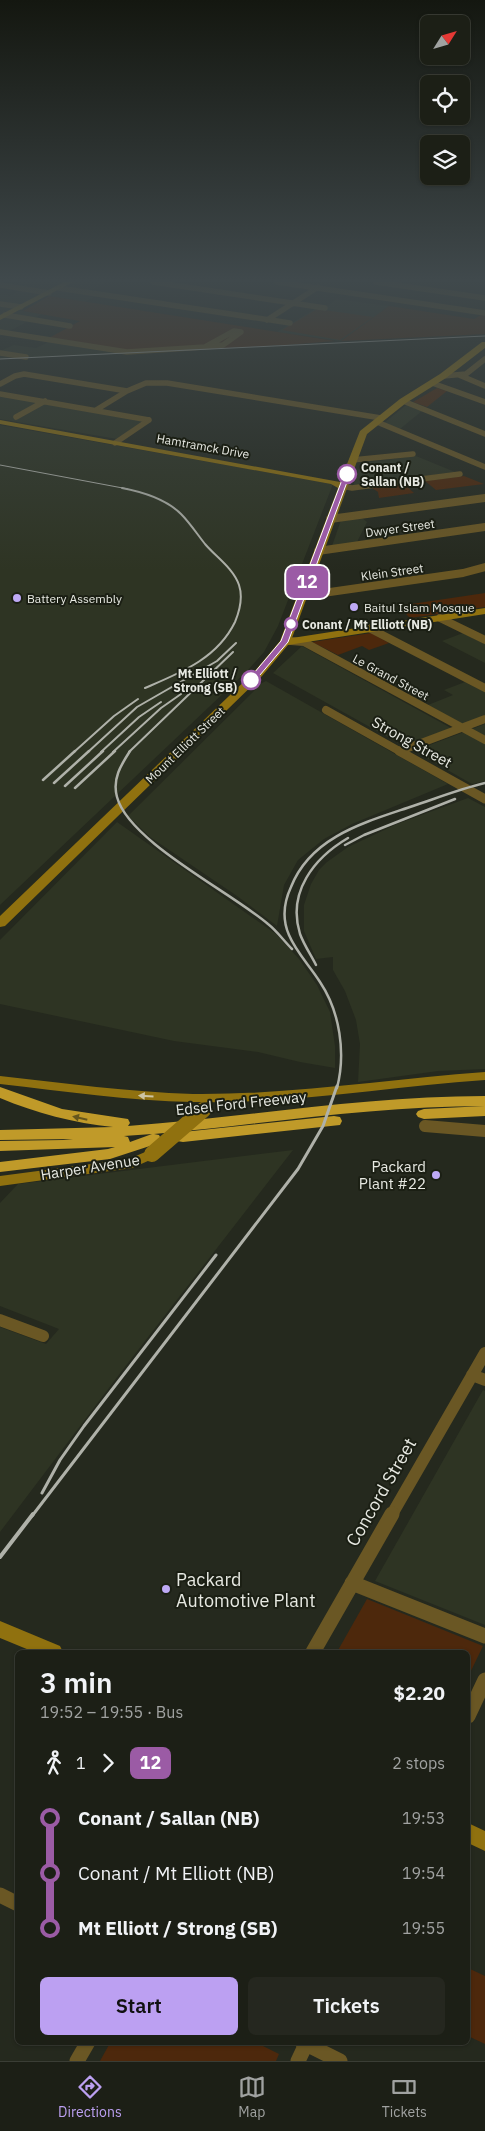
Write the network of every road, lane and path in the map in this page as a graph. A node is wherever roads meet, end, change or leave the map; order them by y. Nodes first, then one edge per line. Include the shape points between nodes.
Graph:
1 (49, 378) edge
2 (439, 378) edge
3 (467, 378) edge
4 (432, 383) junction
5 (485, 386) edge
6 (127, 391) junction
7 (0, 394) edge
8 (44, 401) junction
9 (403, 402) junction
10 (485, 402) edge
11 (96, 410) junction
12 (16, 417) dead end
13 (379, 420) junction
14 (0, 422) edge
15 (485, 434) edge
16 (116, 443) junction
17 (413, 454) dead end
18 (352, 460) junction
19 (485, 467) edge
20 (460, 474) dead end
21 (342, 486) junction
22 (485, 498) edge
23 (330, 519) junction
24 (485, 527) edge
25 (318, 551) junction
26 (485, 567) edge
27 (302, 596) junction
28 (485, 611) edge
29 (440, 618) junction
30 (369, 628) junction
31 (485, 640) edge
32 (285, 642) junction
33 (485, 688) edge
34 (326, 710) dead end
35 (485, 719) edge
36 (463, 728) junction
37 (485, 740) edge
38 (400, 751) junction
39 (485, 798) edge
40 (0, 922) edge
41 (485, 1076) edge
42 (0, 1080) edge
43 (0, 1092) edge
44 (251, 1097) junction
45 (194, 1098) junction
46 (485, 1101) edge
47 (203, 1110) junction
48 (485, 1111) edge
49 (425, 1126) dead end
50 (181, 1128) junction
51 (485, 1130) edge
52 (0, 1135) edge
53 (0, 1146) edge
54 (152, 1147) junction
55 (0, 1167) edge
56 (0, 1181) edge
57 (0, 1320) edge
58 (43, 1336) dead end
59 (485, 1353) edge
60 (472, 1375) junction
61 (485, 1380) edge
62 (352, 1583) junction
63 (0, 1629) edge
64 (485, 1636) edge
65 (48, 1650) edge
66 (315, 1650) edge
67 (485, 1680) edge
68 (470, 1712) edge
69 (470, 1834) edge
70 (485, 1841) edge
71 (0, 1895) edge
72 (15, 1902) edge
73 (86, 2045) edge
74 (304, 2045) edge
75 (309, 2045) edge
76 (77, 2061) edge
77 (298, 2061) edge
78 (340, 2061) edge

1 - 6 street
2 - 4 main road
3 - 5 street
4 - 9 main road
4 - 10 street
6 - 11 street
6 - 13 street via 137,385 167,383
7 - 8 street
8 - 11 street
8 - 12 street
9 - 13 main road
9 - 15 street
11 - 16 street via 149,420
13 - 18 main road via 363,433
13 - 19 street
14 - 16 main road, Hamtramck Drive
16 - 21 main road, Hamtramck Drive
17 - 18 street
18 - 21 main road
20 - 21 street via 352,488
21 - 23 main road
22 - 23 street
23 - 25 main road
24 - 25 street, Dwyer Street
25 - 27 main road
26 - 27 street, Klein Street
27 - 32 main road
28 - 29 main road
29 - 30 main road
29 - 31 street
30 - 32 main road
30 - 33 street
32 - 36 street, Le Grand Street via 304,642
32 - 40 main road, Mount Elliott Street via 258,674
34 - 38 street, Strong Street
35 - 36 street
36 - 37 street, Le Grand Street
36 - 38 street
38 - 39 street, Strong Street
41 - 44 main road, Harper Avenue via 337,1092
45 -> 42 main road, Harper Avenue
50 -> 43 highway via 96,1121 45,1110
44 - 45 main road, Harper Avenue
44 - 47 main road, Harper Avenue
45 - 47 main road via 203,1103
46 - 50 highway, Edsel Ford Freeway via 301,1114
47 - 54 main road, Harper Avenue, bridge
48 - 54 highway, Edsel Ford Freeway via 349,1119 216,1135
49 - 51 street
50 - 52 highway, Edsel Ford Freeway
53 - 54 highway, Edsel Ford Freeway
54 - 55 highway
54 - 56 main road, Harper Avenue via 132,1163
57 - 58 street
59 - 60 street, Concord Street
60 - 61 street
60 - 62 street, Concord Street
62 - 64 street
62 - 66 street, Concord Street
63 - 65 main road
67 - 68 street
69 - 70 main road
71 - 72 street
73 - 76 street
74 - 77 street
75 - 78 street

